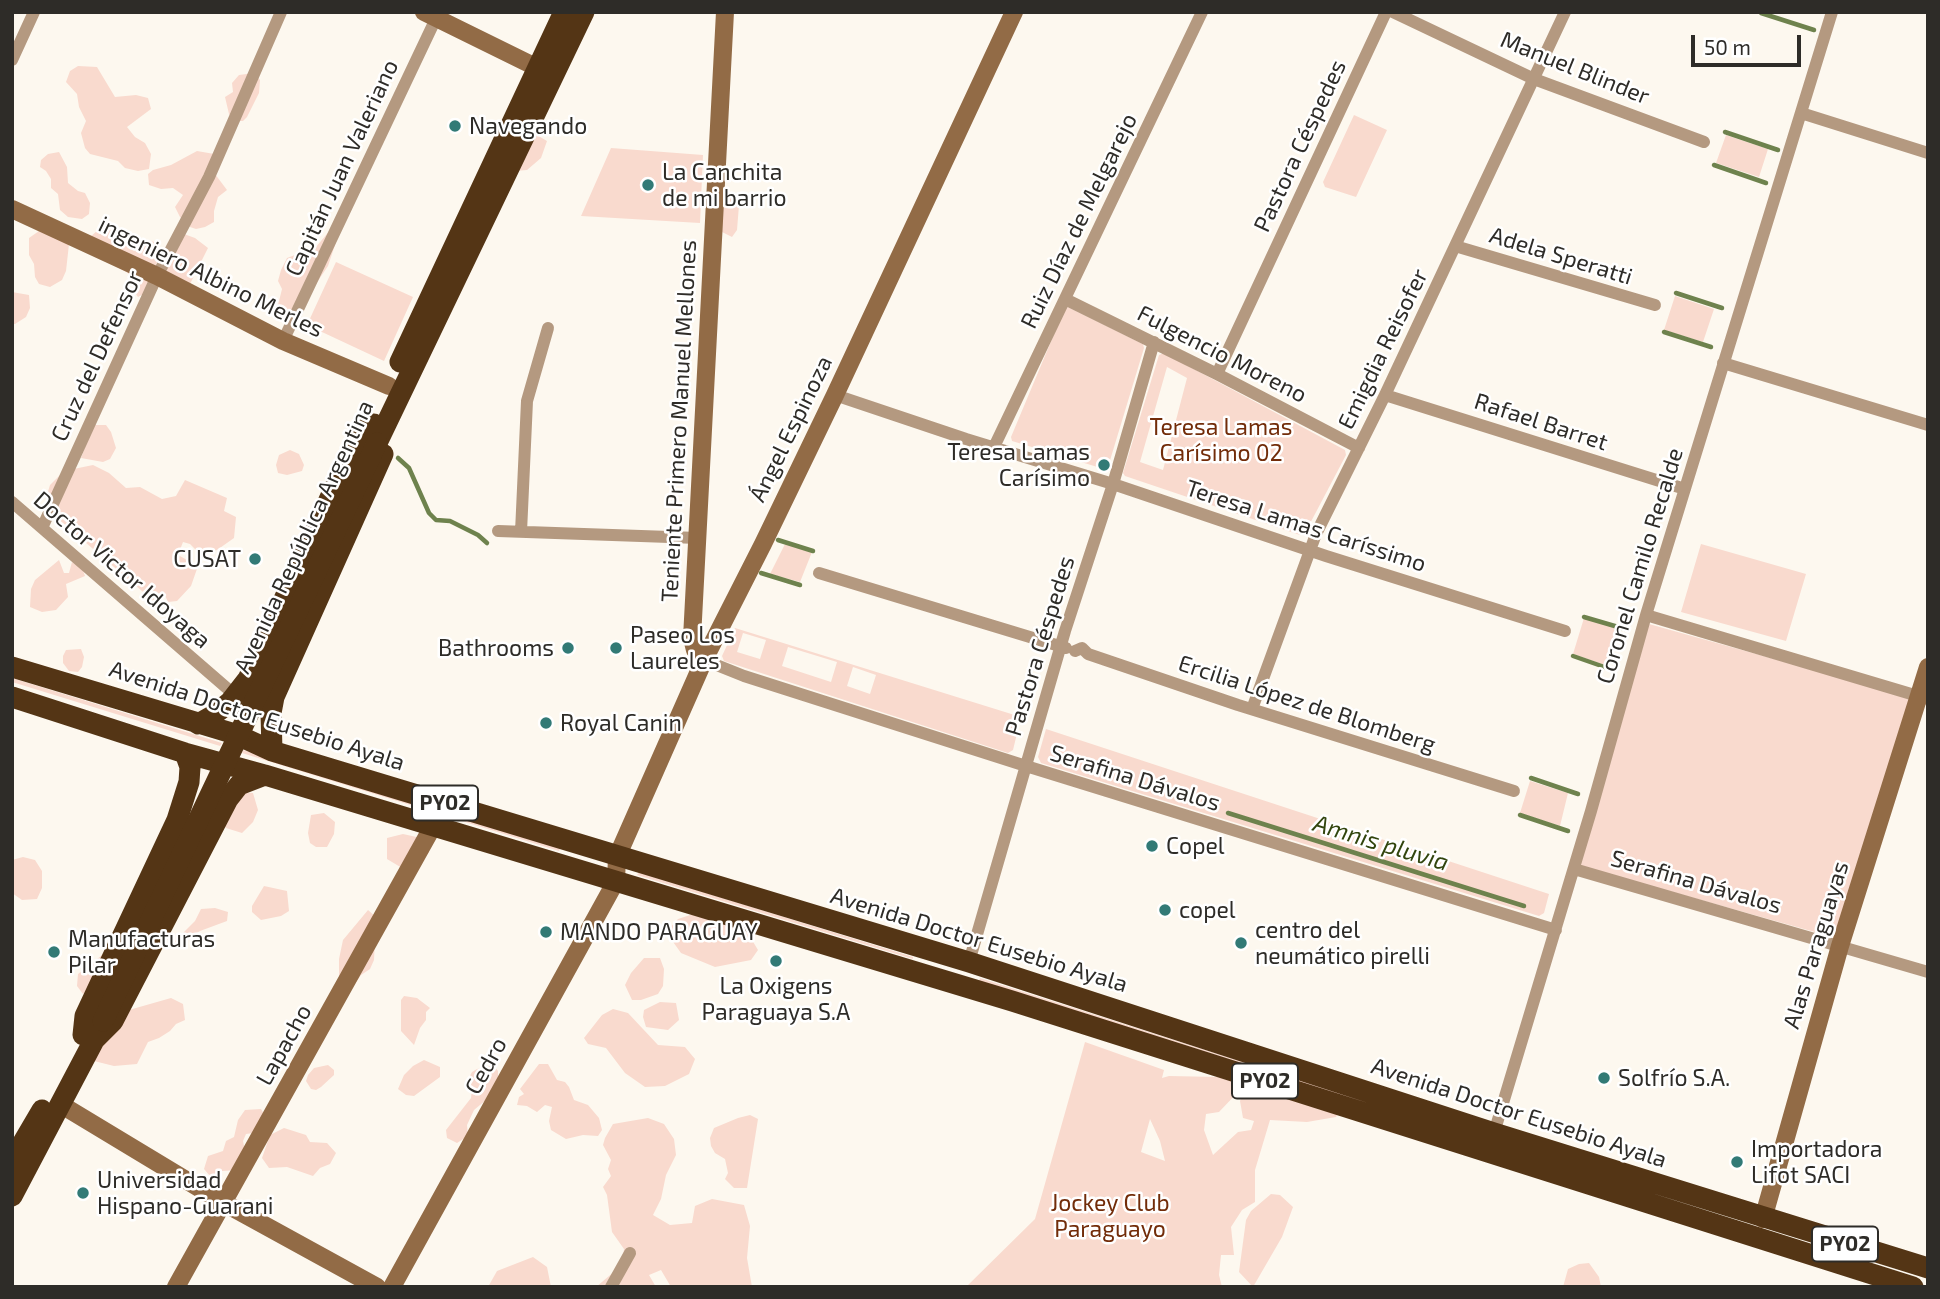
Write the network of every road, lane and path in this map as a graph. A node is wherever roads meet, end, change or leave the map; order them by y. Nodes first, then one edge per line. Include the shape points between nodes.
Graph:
1 (34, 12) edge
2 (281, 12) edge
3 (564, 12) edge
4 (584, 12) edge
5 (725, 12) edge
6 (1014, 12) edge
7 (1202, 12) edge
8 (1386, 12) edge
9 (1393, 12) edge
10 (1565, 12) edge
11 (1832, 12) edge
12 (433, 14) edge
13 (12, 60) edge
14 (546, 72) junction
15 (1534, 79) junction
16 (1801, 113) junction
17 (1704, 142) dead end
18 (1928, 153) edge
19 (12, 209) edge
20 (1455, 246) junction
21 (157, 276) junction
22 (1065, 299) junction
23 (1656, 306) dead end
24 (548, 328) dead end
25 (284, 341) junction
26 (1154, 342) junction
27 (1723, 363) junction
28 (1217, 374) junction
29 (389, 386) junction
30 (835, 395) junction
31 (1385, 395) junction
32 (1928, 425) edge
33 (376, 433) junction
34 (993, 447) junction
35 (1359, 448) junction
36 (1113, 484) junction
37 (1685, 489) junction
38 (12, 502) edge
39 (41, 528) junction
40 (498, 531) dead end
41 (521, 532) junction
42 (698, 538) junction
43 (1310, 550) junction
44 (819, 573) dead end
45 (1646, 615) junction
46 (1565, 631) dead end
47 (1061, 647) junction
48 (704, 660) junction
49 (12, 667) edge
50 (1928, 667) edge
51 (236, 696) junction
52 (12, 697) edge
53 (1924, 698) edge
54 (1252, 709) junction
55 (198, 724) junction
56 (272, 751) junction
57 (185, 753) junction
58 (1026, 766) junction
59 (265, 775) junction
60 (1514, 791) dead end
61 (433, 826) junction
62 (617, 868) junction
63 (1574, 869) junction
64 (1556, 930) junction
65 (1840, 946) junction
66 (969, 962) junction
67 (901, 968) junction
68 (1928, 972) edge
69 (94, 1028) junction
70 (60, 1104) junction
71 (1494, 1133) junction
72 (12, 1161) edge
73 (12, 1196) edge
74 (224, 1203) junction
75 (1761, 1228) junction
76 (630, 1253) dead end
77 (1928, 1268) edge
78 (176, 1287) edge
79 (377, 1287) edge
80 (393, 1287) edge
81 (611, 1287) edge
82 (1913, 1287) edge

1 - 13 street
2 - 21 street, Cruz del Defensor via 209,177
3 - 14 highway, Avenida República Argentina
4 - 14 highway, Avenida República Argentina
5 - 42 street, Teniente Primero Manuel Mellones
6 - 30 street, Ángel Espinoza
7 - 22 street, Ruiz Díaz de Melgarejo
8 - 28 street, Pastora Céspedes
9 - 15 street, Manuel Blinder
10 - 15 street, Emigdia Reisofer
11 - 16 street, Coronel Camilo Recalde
12 - 14 street
12 - 25 street, Capitán Juan Valeriano
14 - 29 highway, Avenida República Argentina
14 - 33 highway, Avenida República Argentina
15 - 17 street, Manuel Blinder
15 - 20 street, Emigdia Reisofer
16 - 18 street
16 - 27 street, Coronel Camilo Recalde
19 - 21 street, ingeniero Albino Merles
20 - 23 street, Adela Speratti
20 - 31 street, Emigdia Reisofer
21 - 25 street, ingeniero Albino Merles
21 - 39 street, Cruz del Defensor
22 - 26 street, Fulgencio Moreno
22 - 34 street, Ruiz Díaz de Melgarejo
24 - 41 street via 527,401
25 - 29 street, ingeniero Albino Merles
26 - 28 street, Fulgencio Moreno
26 - 36 street, Pastora Céspedes
27 - 32 street
27 - 37 street, Coronel Camilo Recalde
28 - 35 street, Fulgencio Moreno
29 - 33 highway, Avenida República Argentina
30 - 34 street, Teresa Lamas Caríssimo
30 - 48 street, Ángel Espinoza
31 - 35 street, Emigdia Reisofer
31 - 37 street, Rafael Barret
33 - 51 highway via 366,428 357,438 248,679
33 - 56 highway via 383,454 274,697
33 - 69 highway, Avenida República Argentina, bridge
34 - 36 street, Teresa Lamas Caríssimo
35 - 43 street, Emigdia Reisofer
36 - 43 street, Teresa Lamas Caríssimo
36 - 47 street, Pastora Céspedes
37 - 45 street, Coronel Camilo Recalde
38 - 39 street, Doctor Victor Idoyaga
39 - 51 street, Doctor Victor Idoyaga
40 - 41 street
41 - 42 street
42 - 48 street, Teniente Primero Manuel Mellones via 692,638
43 - 46 street, Teresa Lamas Caríssimo
43 - 54 street, Emigdia Reisofer
44 - 47 street, Ercilia López de Blomberg
45 - 53 street
45 - 63 street, Coronel Camilo Recalde
47 - 54 street, Ercilia López de Blomberg via 1079,657 1088,654
47 - 58 street, Pastora Céspedes
48 - 58 street, Serafina Dávalos
48 - 62 street, Ángel Espinoza
49 - 55 highway, Avenida Doctor Eusebio Ayala / PY02
50 - 53 street, Alas Paraguayas
51 - 55 highway
52 - 57 highway, Avenida Doctor Eusebio Ayala / PY02
53 - 65 street, Alas Paraguayas
54 - 60 street, Ercilia López de Blomberg
55 - 56 highway, Avenida Doctor Eusebio Ayala / PY02
56 - 62 highway, Avenida Doctor Eusebio Ayala / PY02
57 - 59 highway, Avenida Doctor Eusebio Ayala / PY02
57 - 69 highway via 190,782 177,820 85,1016
58 - 64 street, Serafina Dávalos
58 - 66 street, Pastora Céspedes
59 - 61 highway, Avenida Doctor Eusebio Ayala / PY02
59 - 69 highway via 239,785 228,799 113,1021
61 - 62 highway, Avenida Doctor Eusebio Ayala / PY02
61 - 74 street, Lapacho
62 - 66 highway, Avenida Doctor Eusebio Ayala / PY02
62 - 67 highway, Avenida Doctor Eusebio Ayala / PY02
62 - 80 street, Cedro
63 - 64 street, Coronel Camilo Recalde
63 - 65 street, Serafina Dávalos
64 - 71 street, Coronel Camilo Recalde
65 - 68 street, Serafina Dávalos
65 - 75 street, Alas Paraguayas
66 - 67 highway via 948,976 912,965
66 - 71 highway, Avenida Doctor Eusebio Ayala / PY02
67 - 75 highway, Avenida Doctor Eusebio Ayala / PY02
69 - 70 highway, Avenida República Argentina
69 - 72 highway, Avenida República Argentina
70 - 73 highway, Avenida República Argentina
70 - 74 street
71 - 75 highway, Avenida Doctor Eusebio Ayala / PY02
74 - 78 street, Lapacho
74 - 79 street
75 - 77 highway, Avenida Doctor Eusebio Ayala / PY02
75 - 82 highway, Avenida Doctor Eusebio Ayala / PY02
76 - 81 street

